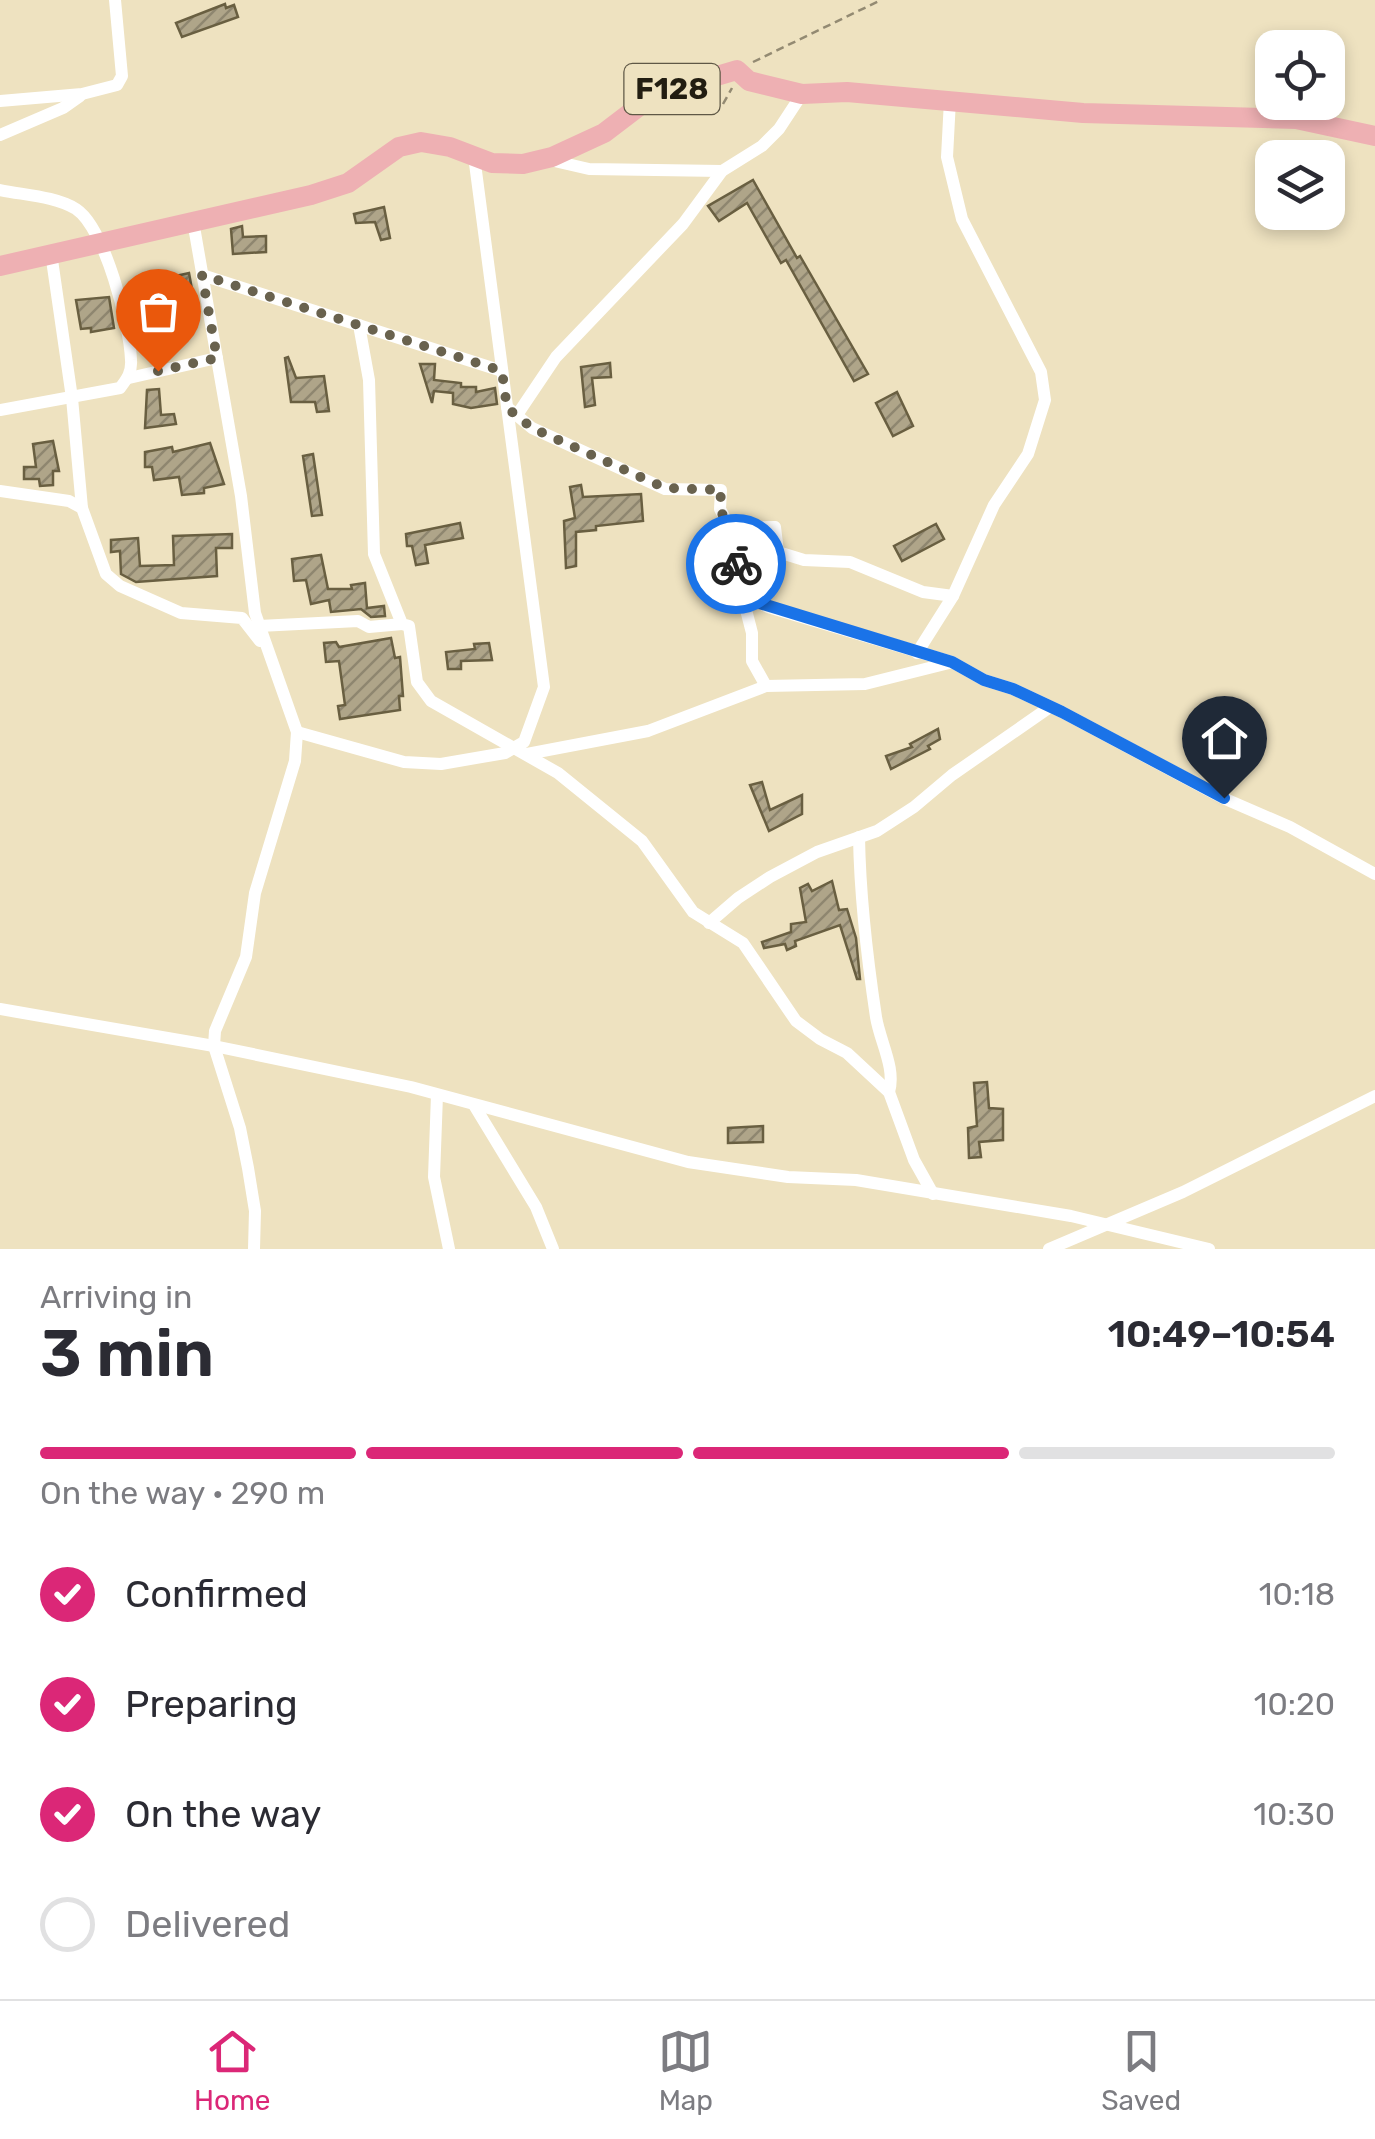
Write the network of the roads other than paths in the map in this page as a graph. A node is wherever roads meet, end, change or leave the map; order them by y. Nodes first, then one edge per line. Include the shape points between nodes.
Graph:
1 (115, 0) edge
2 (82, 94) junction
3 (802, 94) junction
4 (950, 100) junction
5 (4, 101) edge
6 (23, 125) junction
7 (0, 135) edge
8 (1375, 136) edge
9 (474, 156) junction
10 (544, 159) junction
11 (722, 171) junction
12 (0, 190) edge
13 (193, 221) junction
14 (101, 241) junction
15 (51, 253) junction
16 (0, 266) edge
17 (202, 275) junction
18 (359, 325) junction
19 (217, 358) junction
20 (502, 371) junction
21 (128, 378) junction
22 (72, 398) junction
23 (0, 410) edge
24 (512, 412) junction
25 (0, 491) edge
26 (82, 508) junction
27 (730, 528) junction
28 (744, 595) junction
29 (953, 596) junction
30 (402, 624) junction
31 (259, 626) junction
32 (265, 647) junction
33 (917, 653) junction
34 (952, 662) junction
35 (766, 686) junction
36 (1050, 706) junction
37 (297, 732) junction
38 (522, 751) junction
39 (860, 837) junction
40 (1375, 874) edge
41 (709, 924) junction
42 (0, 1009) edge
43 (214, 1046) junction
44 (889, 1092) junction
45 (438, 1094) junction
46 (1375, 1096) edge
47 (474, 1105) junction
48 (914, 1160) junction
49 (902, 1189) junction
50 (933, 1194) junction
51 (1104, 1224) junction
52 (254, 1249) edge
53 (449, 1249) edge
54 (553, 1249) edge
55 (1049, 1249) edge
56 (1209, 1249) edge

1 - 2 street via 122,76 117,85
2 - 5 street
2 - 6 street
3 - 4 main road, F128
3 - 10 main road, F128 via 748,81 736,70 673,89 604,133
3 - 11 street via 780,129
4 - 8 main road, F128 via 1083,113 1296,119
4 - 29 street via 947,157 962,219 1041,372 1045,400 1028,454 994,506
5 - 6 street
6 - 7 street
9 - 10 main road, F128 via 492,163
9 - 13 main road, F128 via 410,144 348,183
9 - 20 street
10 - 11 street via 588,168
11 - 24 street via 683,224
12 - 14 street via 78,210
13 - 14 main road, F128
13 - 17 street
14 - 15 main road, F128
14 - 21 street via 128,333
15 - 16 main road, F128
15 - 22 street
17 - 18 street
17 - 19 street
18 - 20 street
18 - 30 street via 370,380 374,554
19 - 21 street
19 - 31 street
20 - 24 street
21 - 22 street via 120,388
22 - 23 street
22 - 26 street
24 - 27 street via 549,436 665,488 721,490 720,510
24 - 38 street via 544,688
25 - 26 street
26 - 32 street via 106,574 120,586 181,613 242,618
27 - 28 street
27 - 29 street via 774,527 778,552 850,562 906,587
28 - 33 street
28 - 35 street via 752,661
29 - 33 street
30 - 31 street
30 - 38 street via 413,644 417,682 431,701
31 - 32 street
32 - 37 street
33 - 34 street
34 - 35 street via 864,684
34 - 36 street
35 - 38 street via 648,730
36 - 39 street via 914,807
36 - 40 street
37 - 38 street via 404,762 440,764
37 - 43 street via 295,761 255,893 246,956 214,1031
38 - 41 street via 642,842 692,912
39 - 41 street via 770,876
39 - 44 street via 860,905
41 - 44 street via 743,943 796,1021 847,1053
42 - 43 street
43 - 45 street
43 - 52 street via 248,1168
44 - 48 street
45 - 47 street
45 - 53 street via 434,1177
46 - 51 street via 1184,1192
47 - 49 street via 688,1162
47 - 54 street via 536,1207
48 - 49 street
48 - 50 street
49 - 50 street
50 - 51 street
51 - 55 street
51 - 56 street

